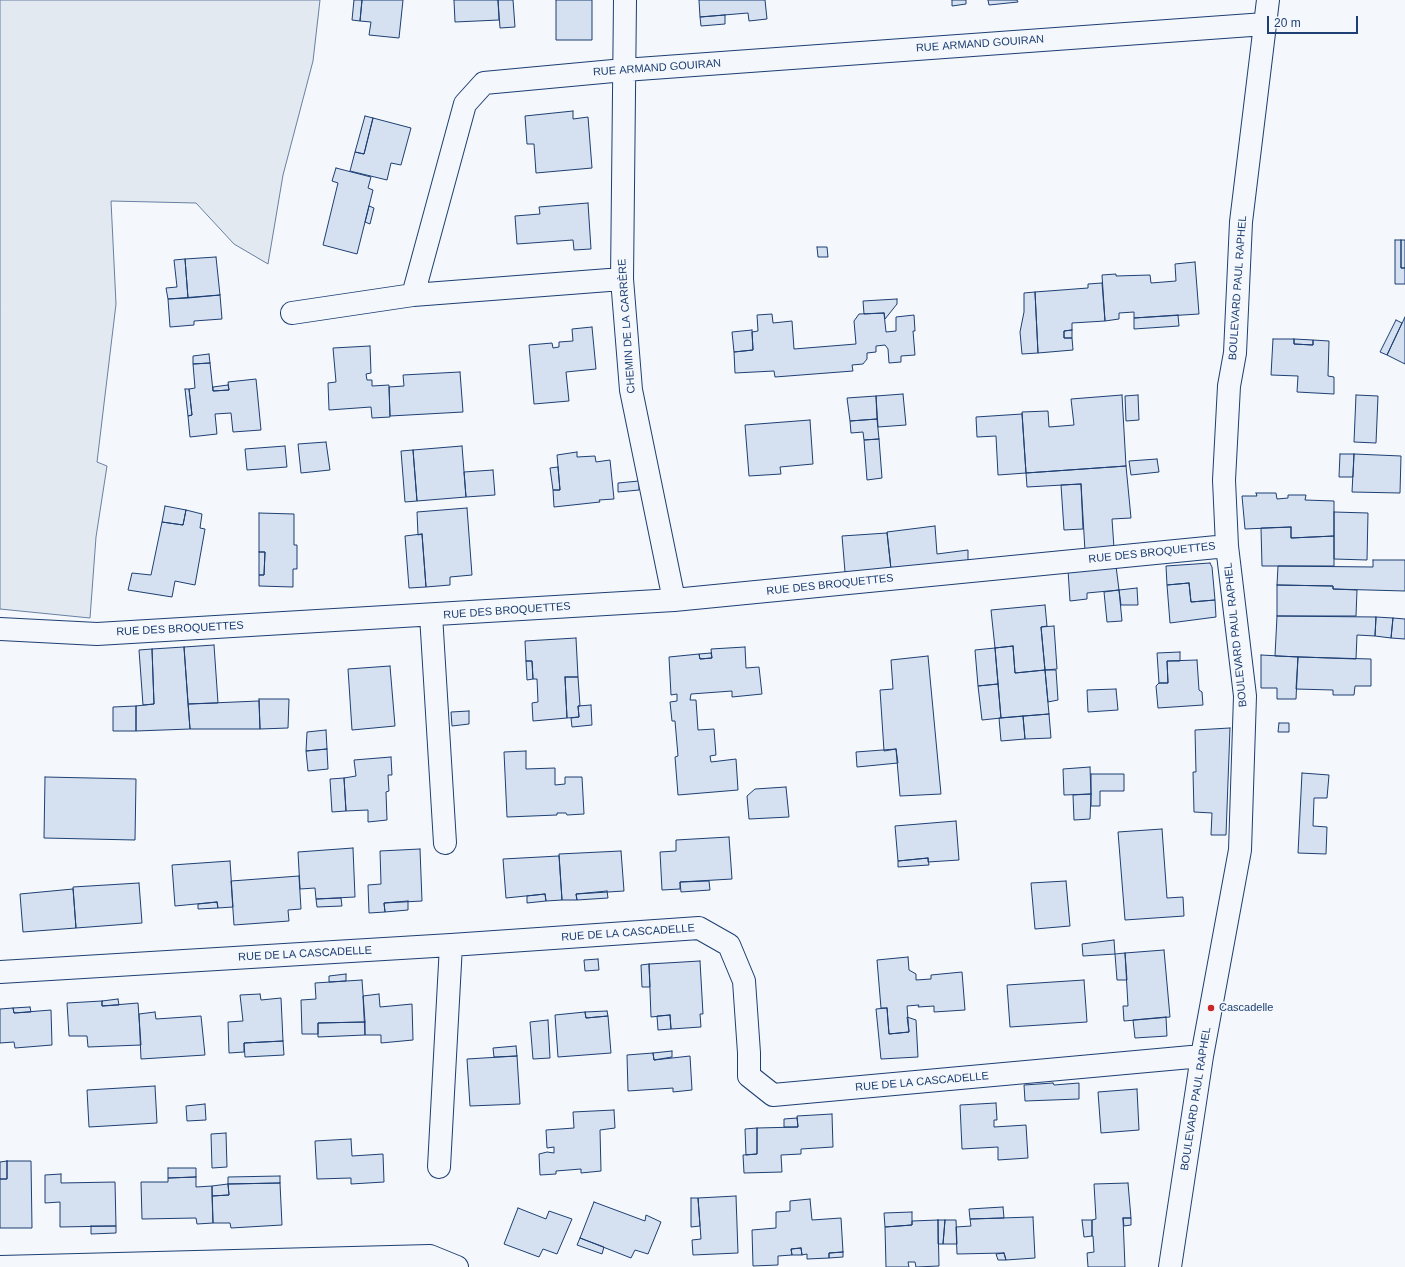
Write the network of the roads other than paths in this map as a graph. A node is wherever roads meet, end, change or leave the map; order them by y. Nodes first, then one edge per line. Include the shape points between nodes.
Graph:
1 (626, 0) edge
2 (1268, 0) edge
3 (1265, 24) junction
4 (624, 70) junction
5 (622, 279) junction
6 (413, 295) junction
7 (292, 314) dead end
8 (1227, 546) junction
9 (674, 600) junction
10 (431, 615) junction
11 (0, 629) edge
12 (445, 843) dead end
13 (451, 945) junction
14 (0, 972) edge
15 (1202, 1056) junction
16 (439, 1167) dead end
17 (0, 1267) edge
18 (457, 1267) edge
19 (1170, 1267) edge

1 - 4 street, CHEMIN DE LA CARRÈRE
2 - 3 street, BOULEVARD PAUL RAPHEL
3 - 4 street, RUE ARMAND GOUIRAN
3 - 8 street, BOULEVARD PAUL RAPHEL via 1241,222 1235,353 1229,386 1224,480
4 - 5 street, CHEMIN DE LA CARRÈRE
4 - 6 street, RUE ARMAND GOUIRAN via 484,83 465,104
5 - 6 street
5 - 9 street, CHEMIN DE LA CARRÈRE via 631,390
6 - 7 street
8 - 9 street, RUE DES BROQUETTES
8 - 15 street, BOULEVARD PAUL RAPHEL via 1244,696 1240,850
9 - 10 street, RUE DES BROQUETTES
10 - 11 street, RUE DES BROQUETTES via 97,634
10 - 12 street, RUE DES BROQUETTES
13 - 14 street, RUE DE LA CASCADELLE
13 - 15 street, RUE DE LA CASCADELLE via 699,928 729,945 744,981 749,1076 773,1095
13 - 16 street
15 - 19 street, BOULEVARD PAUL RAPHEL
17 - 18 street via 430,1256

